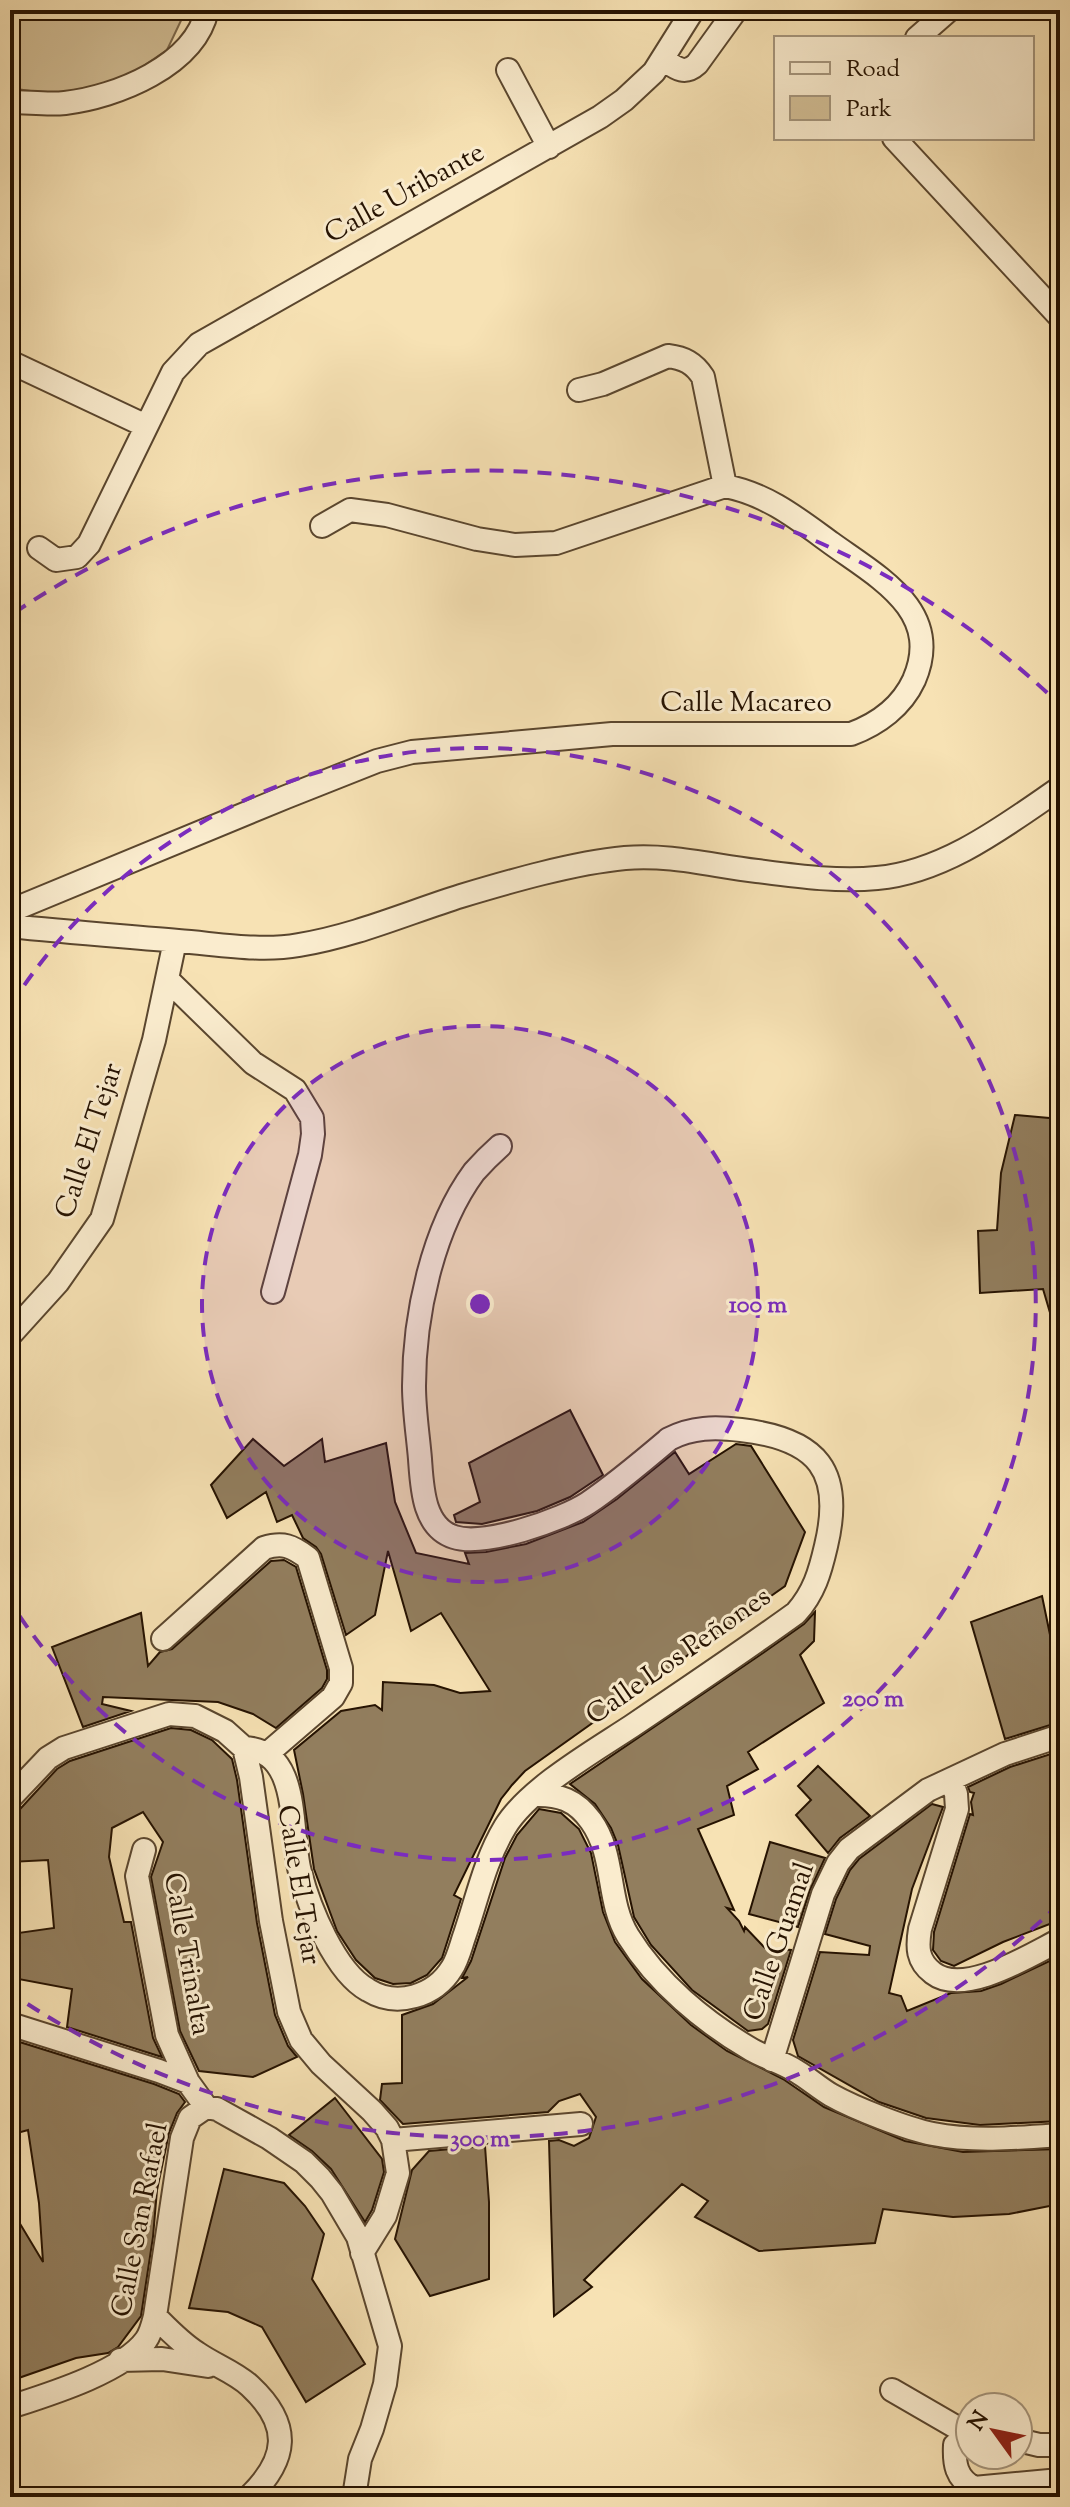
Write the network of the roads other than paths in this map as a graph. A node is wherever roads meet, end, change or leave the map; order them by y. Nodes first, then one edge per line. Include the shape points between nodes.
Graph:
1 (207, 10) edge
2 (693, 10) edge
3 (736, 10) edge
4 (949, 10) edge
5 (919, 36) edge
6 (664, 60) junction
7 (508, 70) dead end
8 (10, 102) edge
9 (896, 140) edge
10 (549, 147) junction
11 (1060, 317) edge
12 (10, 362) edge
13 (579, 390) dead end
14 (146, 426) junction
15 (725, 486) junction
16 (322, 526) dead end
17 (39, 548) dead end
18 (1060, 788) edge
19 (10, 911) edge
20 (10, 926) edge
21 (175, 941) junction
22 (168, 980) junction
23 (500, 1146) dead end
24 (273, 1292) dead end
25 (10, 1335) edge
26 (163, 1639) dead end
27 (1060, 1736) edge
28 (244, 1748) junction
29 (268, 1753) junction
30 (951, 1780) junction
31 (534, 1795) junction
32 (10, 1798) edge
33 (144, 1850) dead end
34 (1060, 1940) edge
35 (10, 2024) edge
36 (772, 2060) junction
37 (188, 2082) junction
38 (206, 2107) junction
39 (581, 2124) dead end
40 (1060, 2135) edge
41 (393, 2140) junction
42 (362, 2253) junction
43 (155, 2316) junction
44 (120, 2360) junction
45 (225, 2370) junction
46 (892, 2390) dead end
47 (10, 2407) edge
48 (954, 2425) edge
49 (1034, 2444) edge
50 (1060, 2445) edge
51 (957, 2471) edge
52 (1060, 2480) edge
53 (249, 2497) edge
54 (354, 2497) edge

1 - 8 street via 188,46 153,76 103,96 63,103
2 - 6 street, Calle Uribante
3 - 6 street via 689,71
4 - 5 street
6 - 10 street, Calle Uribante via 624,100
7 - 10 street
9 - 11 street
10 - 14 street, Calle Uribante via 199,344 173,372
12 - 14 street
13 - 15 street via 668,356 696,366 703,377
14 - 17 street, Calle Uribante via 89,544 77,557 56,560
15 - 16 street via 556,543 515,545 477,539 350,510
15 - 19 street, Calle Macareo via 768,499 791,514 889,585 912,613 922,649 918,669 909,690 882,719 851,734 612,734 412,752 377,761
18 - 21 street via 960,850 920,869 879,878 838,879 665,857 627,858 462,896 297,946
20 - 21 street
21 - 22 street, Calle El Tejar
22 - 24 street via 253,1063 295,1090 312,1118 310,1155
22 - 25 street, Calle El Tejar via 102,1219 58,1282
23 - 31 street, Calle Los Peñones via 464,1189 441,1235 423,1298 415,1412 421,1482 434,1524 467,1540 495,1538 550,1520 585,1505 669,1439 700,1428 781,1438 824,1469 833,1501 816,1583 796,1613
26 - 29 street via 264,1548 293,1546 308,1558 341,1683 333,1697
27 - 30 street, Calle Guamal
28 - 29 street
28 - 32 street via 195,1716 169,1714 64,1748
28 - 41 street, Calle El Tejar via 289,2012 301,2040 372,2111
29 - 31 street, Calle Los Peñones via 284,1778 299,1869 321,1927 355,1981 394,1998 426,1993 454,1966 493,1851 506,1826
30 - 34 street via 957,1809 917,1943 926,1968 949,1980 975,1978
30 - 36 street, Calle Guamal via 928,1790 838,1863 823,1894
31 - 36 street via 565,1797 584,1812 608,1856 616,1911 627,1934 667,1984 704,2018
33 - 37 street, Calle Trinalta via 137,1876 164,2020
35 - 37 street
36 - 40 street via 831,2095 931,2134
37 - 38 street, Calle Trinalta
38 - 42 street, Calle San Rafael via 304,2162 332,2193
38 - 43 street, Calle San Rafael via 190,2118 182,2138
39 - 41 street
41 - 42 street via 398,2173 385,2216
42 - 54 street, Calle San Rafael via 390,2346
43 - 44 street, Calle San Rafael via 145,2341
43 - 45 street via 199,2355
44 - 45 street via 190,2361
44 - 47 street, Calle San Rafael via 88,2379
45 - 53 street via 261,2399 282,2438 273,2467
46 - 48 street
49 - 50 street
51 - 52 street via 962,2482 974,2488

